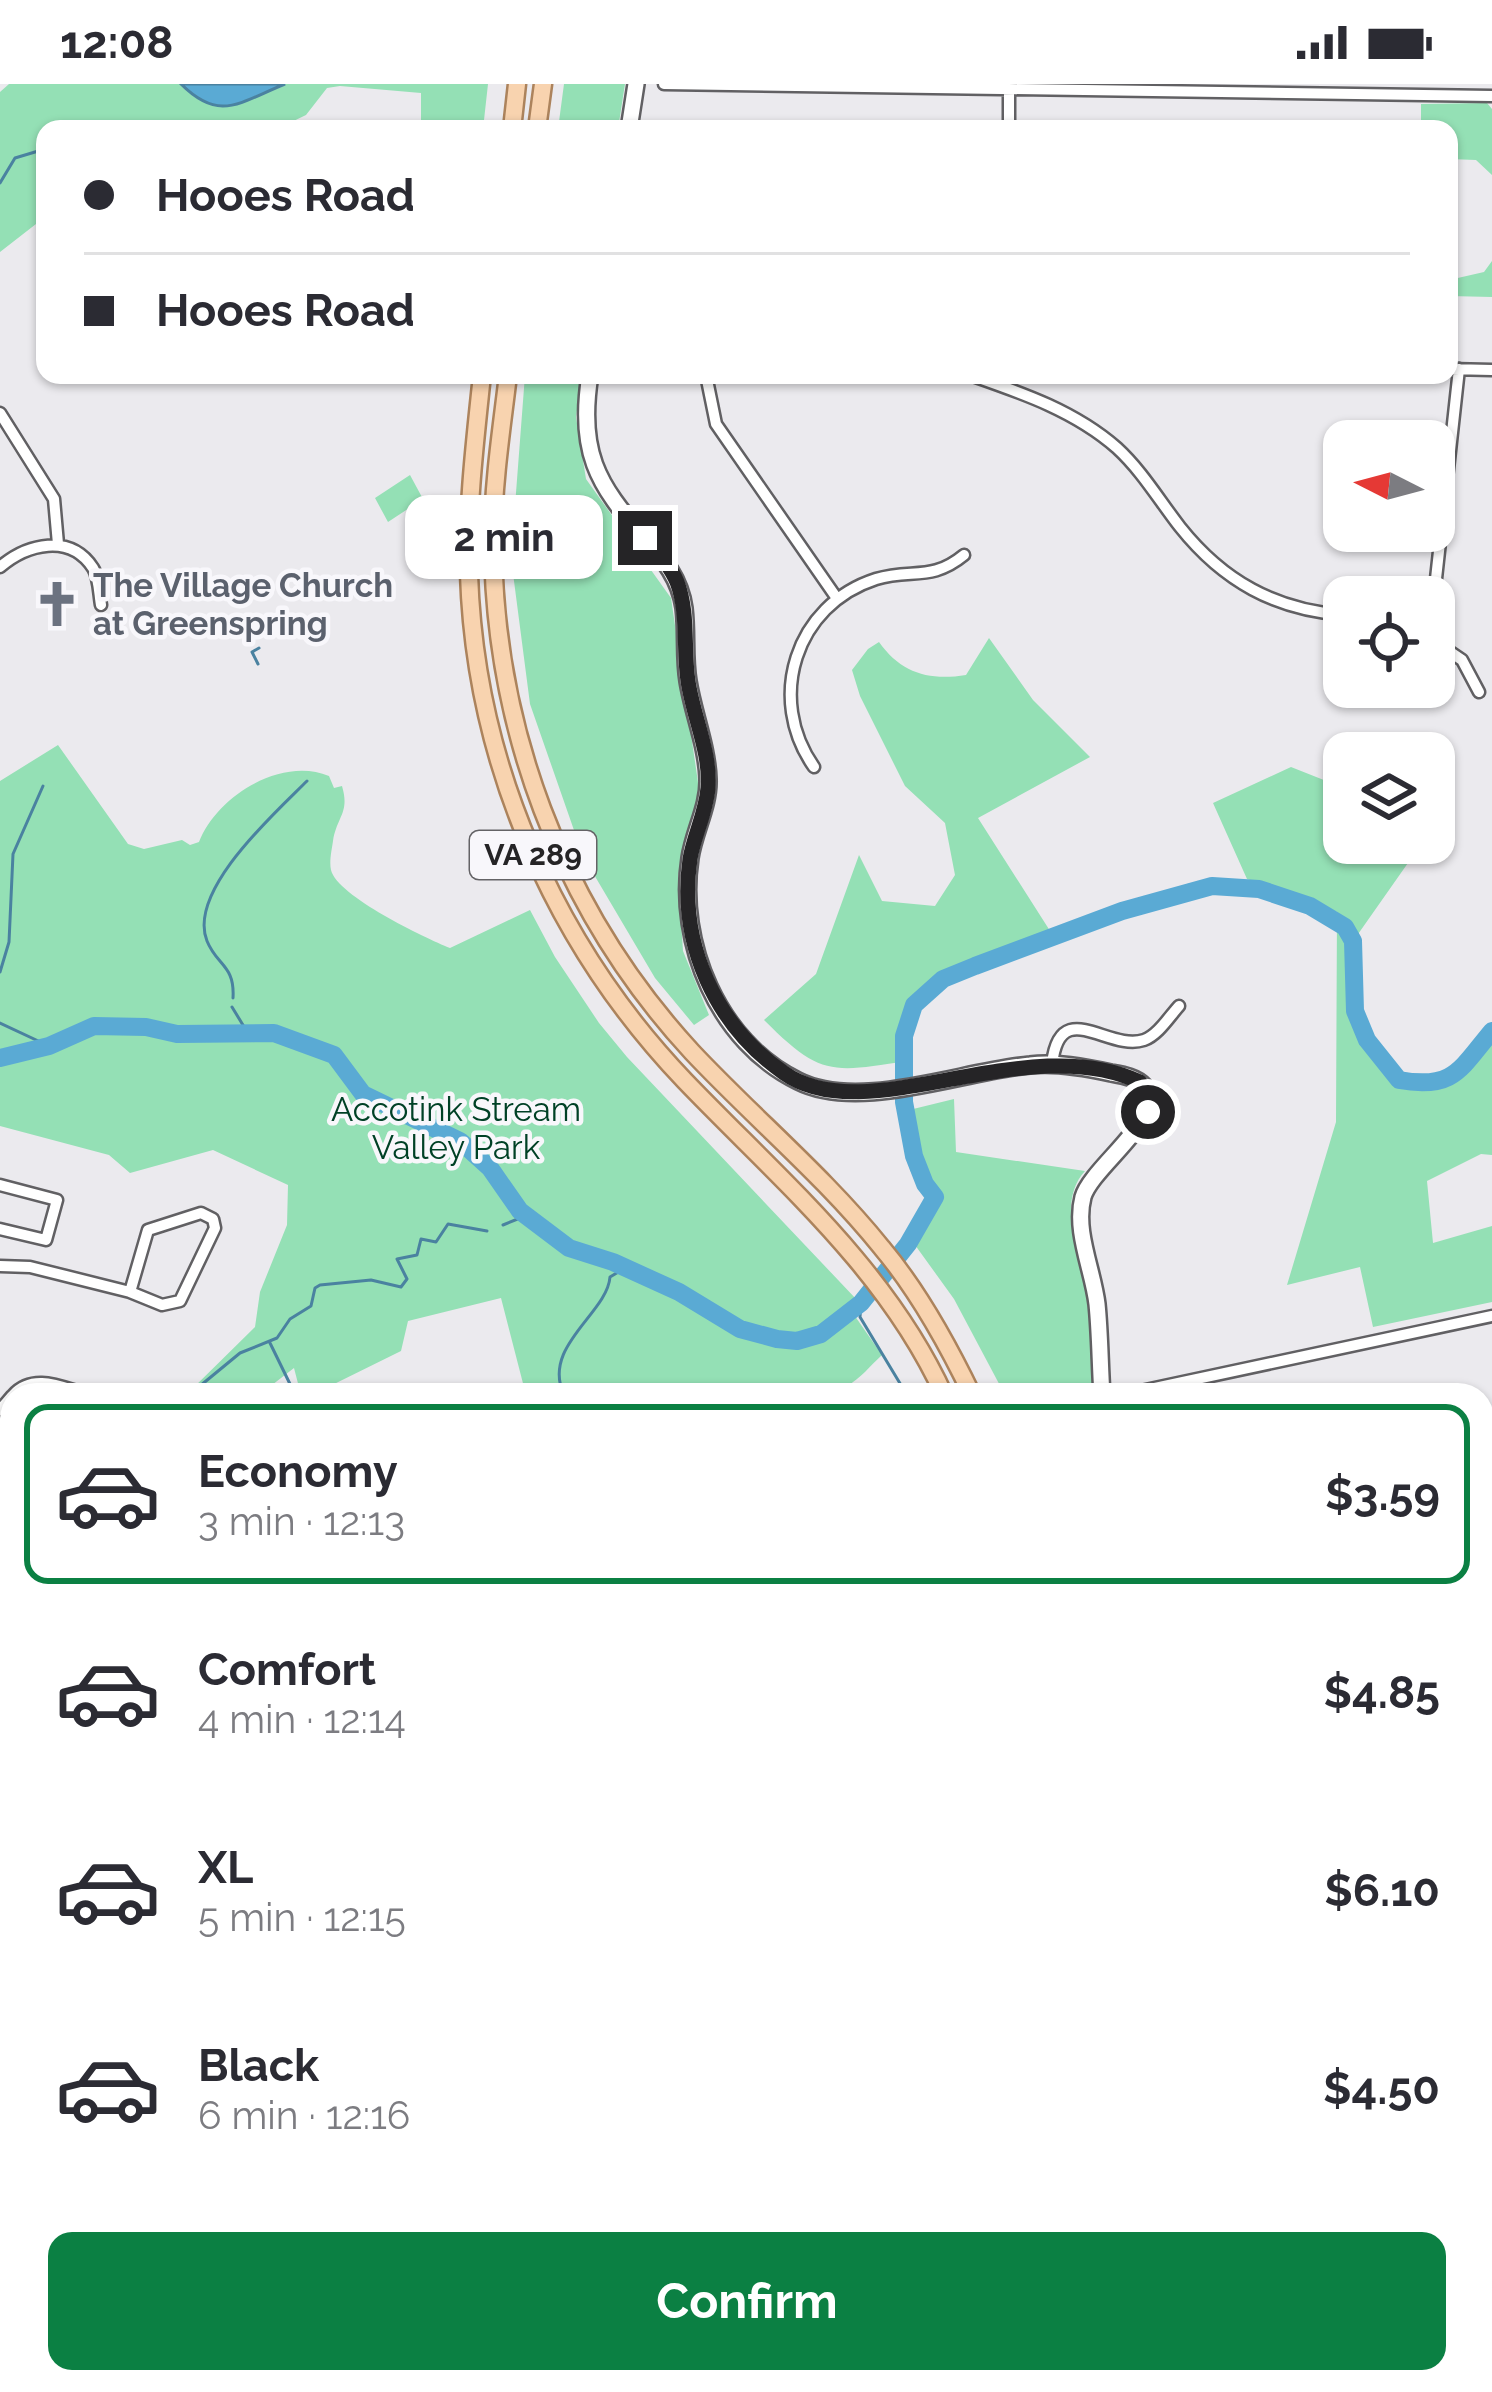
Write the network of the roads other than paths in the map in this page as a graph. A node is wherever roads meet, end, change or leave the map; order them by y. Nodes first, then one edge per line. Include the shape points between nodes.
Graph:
1 (517, 84) edge
2 (543, 84) edge
3 (636, 84) edge
4 (664, 84) edge
5 (1009, 91) junction
6 (1492, 96) edge
7 (513, 120) edge
8 (538, 120) edge
9 (630, 120) edge
10 (1009, 120) edge
11 (1458, 369) edge
12 (1492, 370) edge
13 (481, 384) edge
14 (507, 384) edge
15 (589, 384) edge
16 (708, 384) edge
17 (994, 384) edge
18 (1453, 384) edge
19 (0, 413) edge
20 (58, 544) junction
21 (964, 555) dead end
22 (0, 567) edge
23 (1436, 576) edge
24 (836, 597) junction
25 (101, 605) dead end
26 (1323, 611) edge
27 (1455, 655) edge
28 (1479, 692) dead end
29 (814, 767) dead end
30 (1179, 1006) dead end
31 (1052, 1064) junction
32 (0, 1185) edge
33 (0, 1229) edge
34 (46, 1240) junction
35 (0, 1266) edge
36 (38, 1269) junction
37 (130, 1292) junction
38 (1492, 1316) edge
39 (938, 1383) edge
40 (965, 1383) edge
41 (1101, 1383) edge
42 (1178, 1383) edge

1 - 7 main road
2 - 8 main road
3 - 9 street
4 - 5 street
5 - 6 street
5 - 10 street
11 - 12 street
13 - 39 main road, VA 289 via 469,506 474,637 495,746 532,853 575,937 639,1028 872,1274
14 - 40 main road, VA 289 via 495,490 497,620 516,730 551,835 592,916 654,1008 892,1259
15 - 31 street via 595,471 669,567 683,606 687,677 708,776 688,877 691,924 701,969 728,1020 782,1072 824,1091
16 - 24 street via 716,424
17 - 26 street via 1095,431 1238,583 1275,602
18 - 23 street
19 - 20 street via 54,499
20 - 22 street via 15,554
20 - 25 street via 96,571
21 - 24 street via 944,571 877,579
24 - 29 street via 807,633 791,680 797,743
27 - 28 street
30 - 31 street via 1142,1040 1067,1032 1054,1044
31 - 41 street via 1132,1078 1150,1098 1144,1120 1094,1175 1081,1206
32 - 34 street via 57,1200
33 - 34 street
34 - 36 street
35 - 36 street
36 - 37 street
37 - 37 street via 148,1230 201,1213 213,1219 180,1301 162,1305
38 - 42 street

